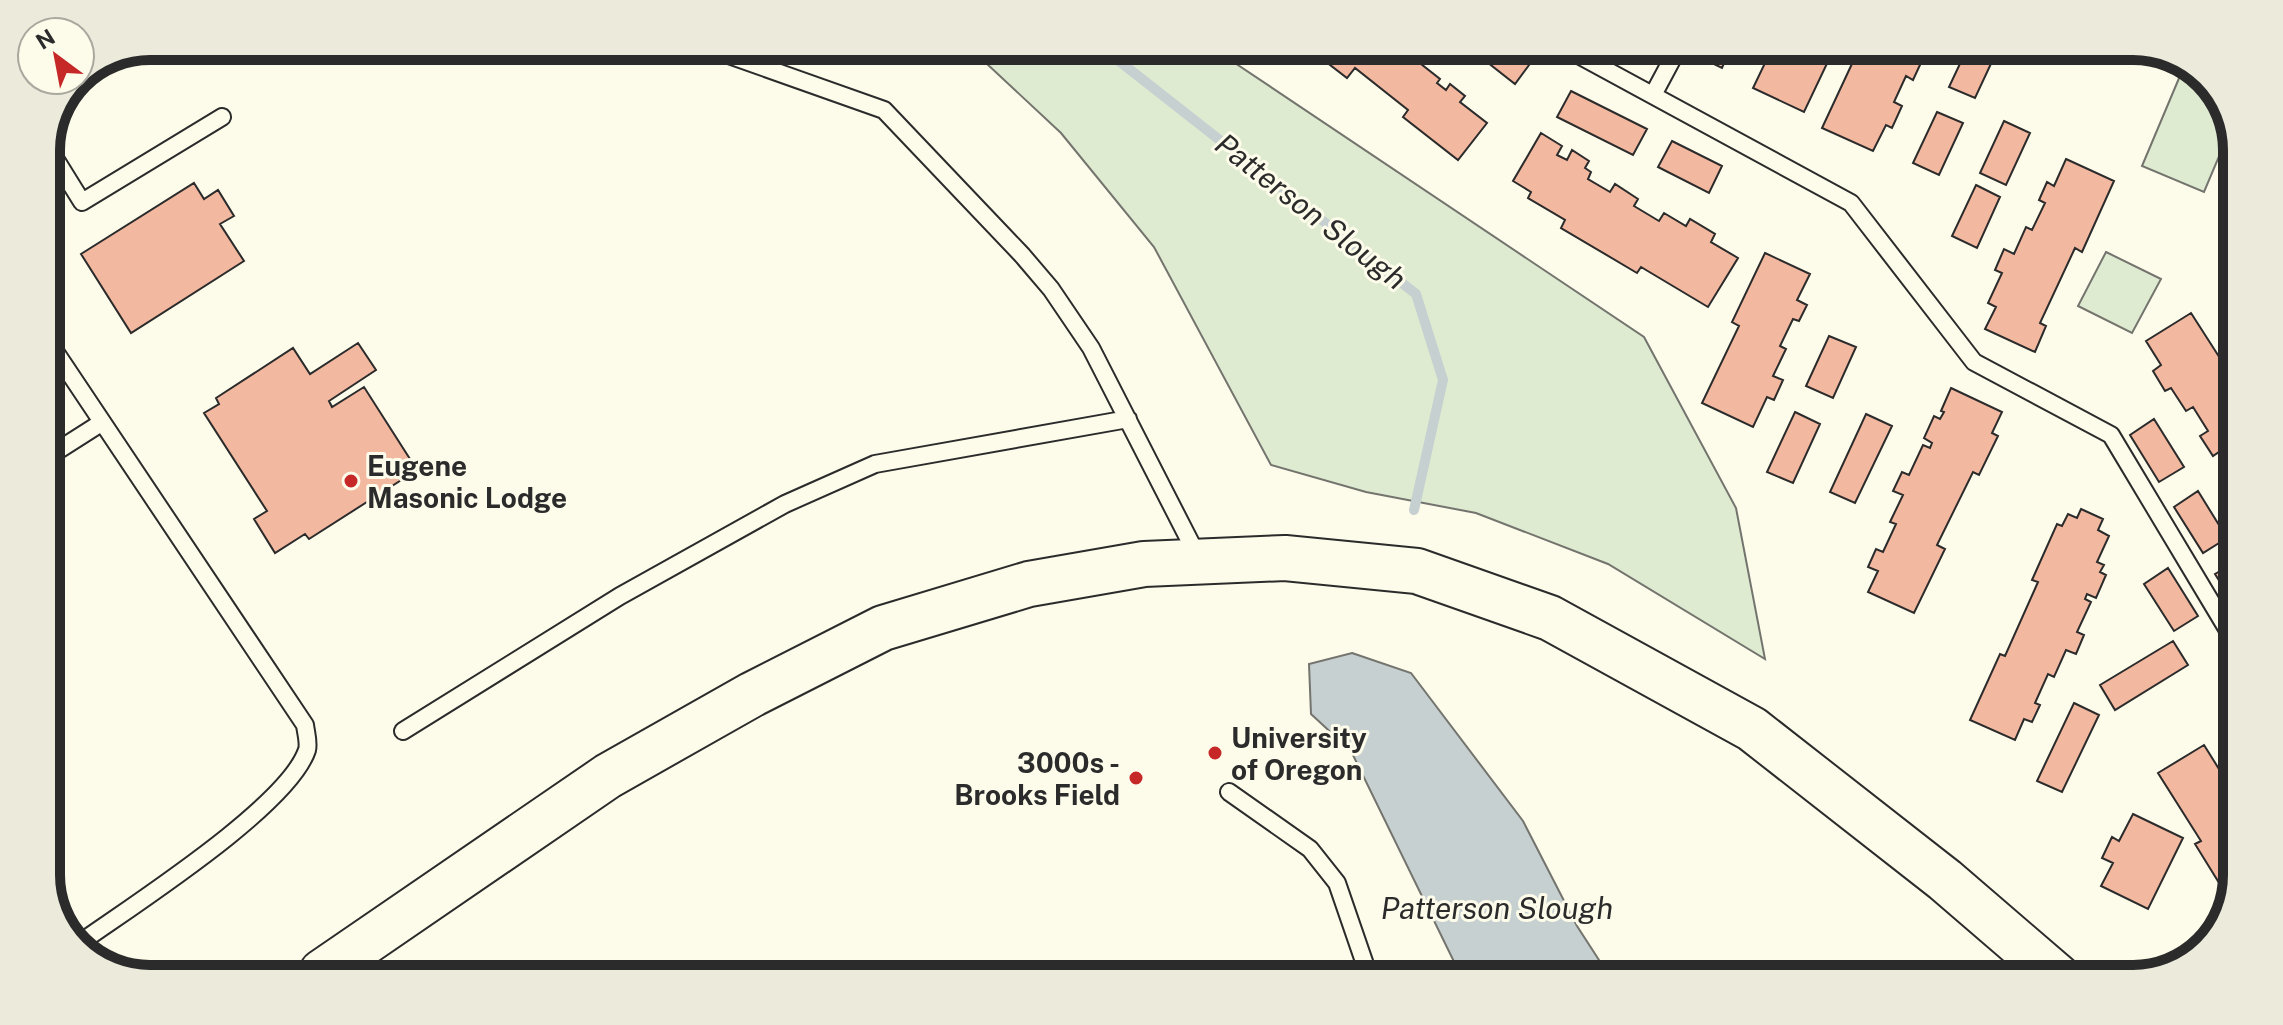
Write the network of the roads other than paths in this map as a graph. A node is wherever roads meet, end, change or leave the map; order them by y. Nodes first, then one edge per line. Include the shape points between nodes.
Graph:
1 (743, 60) edge
2 (1588, 60) edge
3 (1672, 60) edge
4 (1653, 95) junction
5 (222, 117) dead end
6 (60, 167) edge
7 (60, 360) edge
8 (1128, 419) junction
9 (101, 423) junction
10 (60, 449) edge
11 (1201, 561) junction
12 (2223, 622) edge
13 (403, 731) dead end
14 (1229, 792) dead end
15 (86, 938) edge
16 (332, 965) edge
17 (1365, 965) edge
18 (2044, 965) edge

1 - 8 lane via 884,110 1051,289 1091,348
2 - 4 lane
3 - 4 lane
4 - 12 lane via 1851,203 1974,362 2111,435
5 - 6 lane via 82,202
7 - 9 lane
8 - 11 lane
8 - 13 lane via 875,464 785,504 620,596
9 - 10 lane
9 - 15 lane via 305,725 308,748 290,778 237,830
11 - 16 main road via 1144,564 1029,584 883,628 608,776
11 - 18 main road via 1285,558 1417,571 1550,618 1752,729
14 - 17 lane via 1310,849 1337,883

